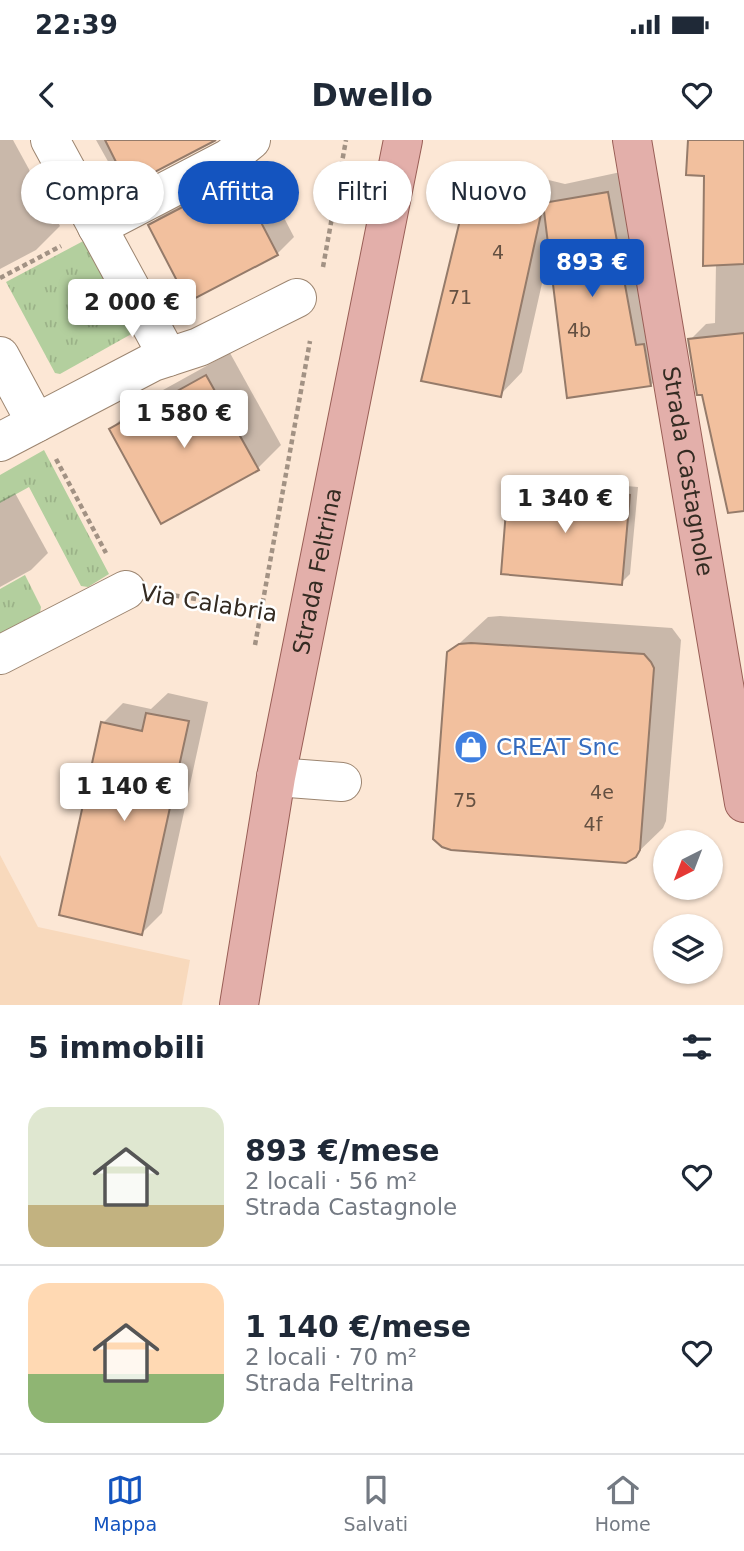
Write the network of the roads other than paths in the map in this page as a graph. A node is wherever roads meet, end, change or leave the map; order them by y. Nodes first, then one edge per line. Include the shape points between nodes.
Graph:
1 (50, 140) edge
2 (251, 140) edge
3 (403, 140) edge
4 (632, 140) edge
5 (97, 227) junction
6 (297, 298) dead end
7 (0, 356) edge
8 (168, 357) junction
9 (36, 423) junction
10 (0, 443) edge
11 (126, 590) road end
12 (0, 655) edge
13 (741, 762) edge
14 (276, 777) junction
15 (342, 782) dead end
16 (744, 803) edge
17 (239, 1005) edge

1 - 5 street
2 - 5 street via 229,158
3 - 14 main road, Strada Feltrina
4 - 13 main road, Strada Castagnole
5 - 8 street
6 - 8 street via 199,347
7 - 9 street
8 - 9 street
9 - 10 street
11 - 12 street, Via Calabria
13 - 16 main road, Strada Castagnole
14 - 15 street
14 - 17 main road, Strada Feltrina

